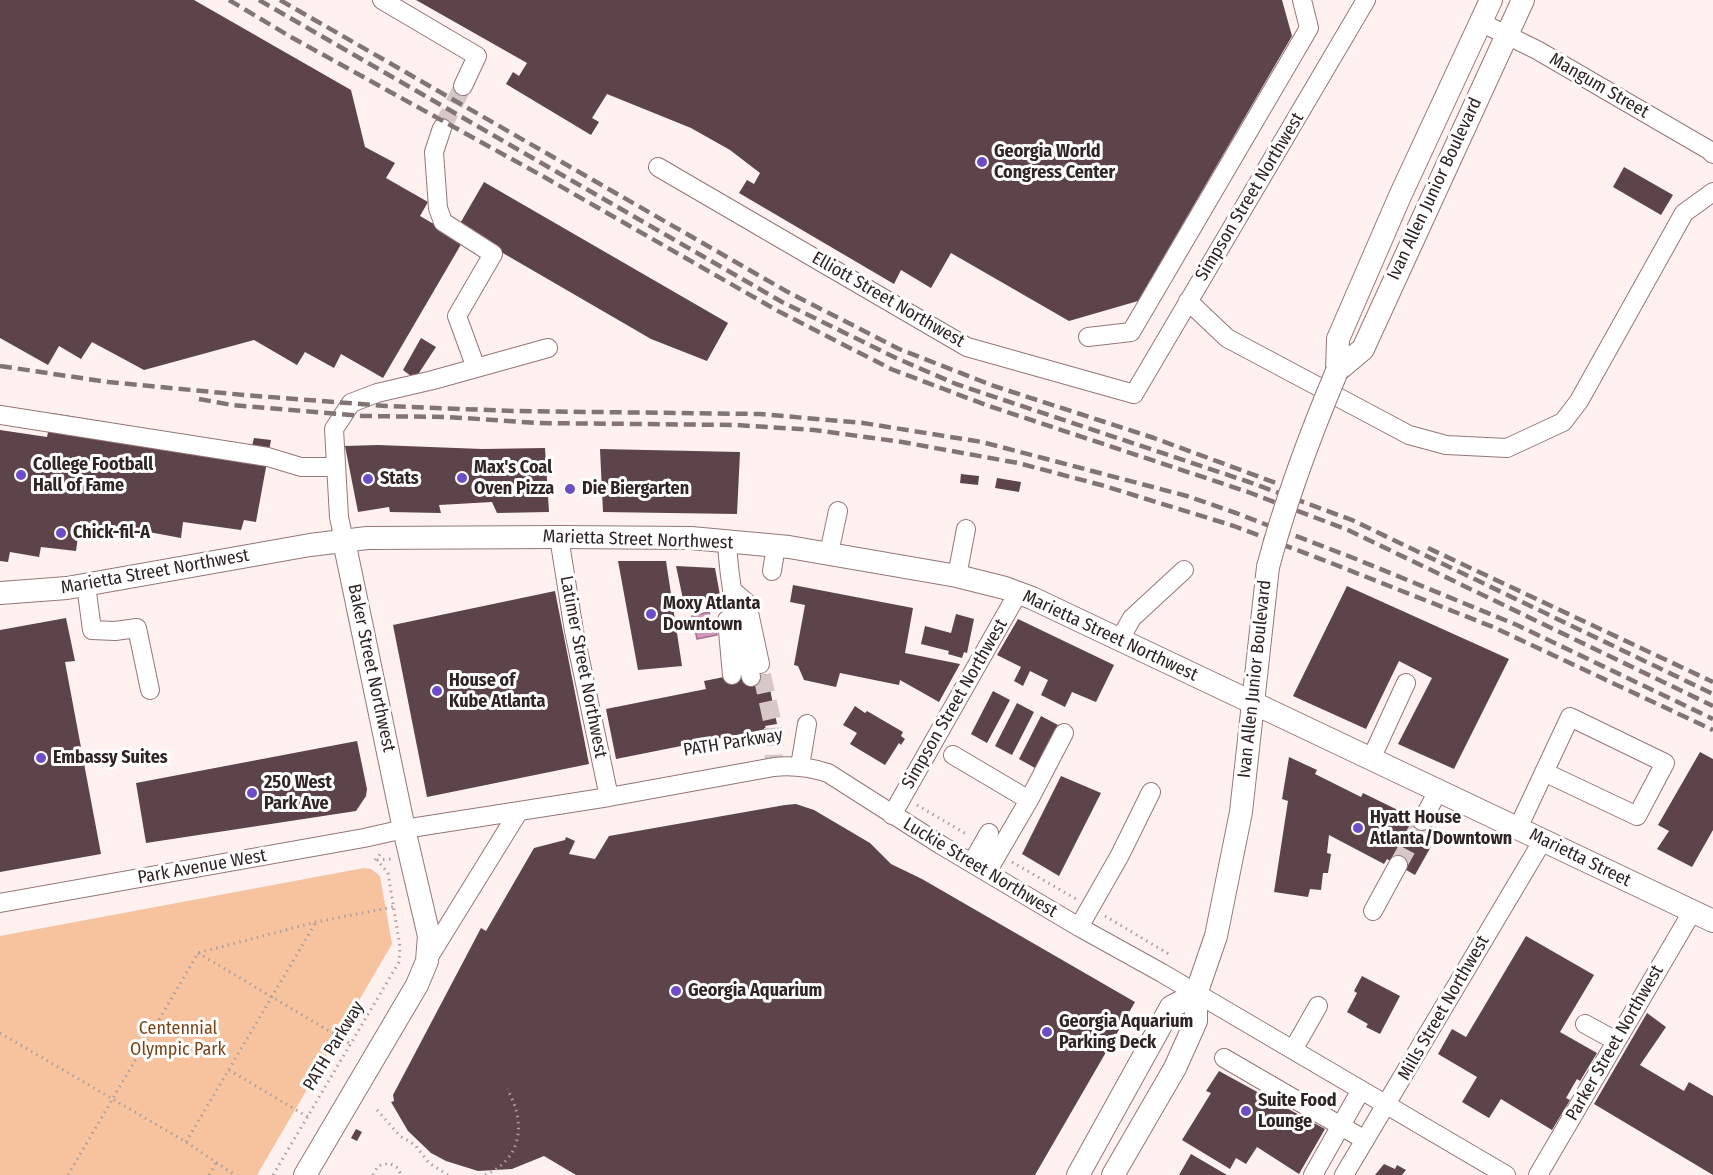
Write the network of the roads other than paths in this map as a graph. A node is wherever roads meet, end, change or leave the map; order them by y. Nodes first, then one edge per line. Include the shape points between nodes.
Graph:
1 (382, 0) edge
2 (1302, 0) edge
3 (1366, 0) edge
4 (1491, 0) edge
5 (1523, 0) edge
6 (1482, 23) junction
7 (1507, 35) junction
8 (464, 86) tunnel mouth
9 (442, 128) tunnel mouth
10 (1713, 154) edge
11 (658, 167) dead end
12 (1713, 192) edge
13 (1188, 301) junction
14 (1088, 337) dead end
15 (548, 348) dead end
16 (476, 368) junction
17 (1337, 371) junction
18 (1134, 394) joint
19 (0, 415) edge
20 (336, 467) junction
21 (838, 511) dead end
22 (966, 529) dead end
23 (559, 537) junction
24 (344, 541) junction
25 (727, 541) junction
26 (776, 545) junction
27 (830, 553) junction
28 (1184, 570) dead end
29 (772, 571) dead end
30 (957, 576) junction
31 (86, 585) junction
32 (732, 590) junction
33 (0, 592) edge
34 (1018, 592) junction
35 (735, 633) junction
36 (1120, 639) junction
37 (732, 675) dead end
38 (1406, 683) dead end
39 (150, 690) dead end
40 (1252, 702) junction
41 (807, 724) dead end
42 (1064, 733) dead end
43 (953, 755) dead end
44 (1371, 759) junction
45 (801, 766) junction
46 (1544, 772) junction
47 (1438, 790) junction
48 (1151, 792) dead end
49 (609, 797) junction
50 (1029, 800) junction
51 (519, 811) junction
52 (892, 815) junction
53 (1422, 821) tunnel mouth
54 (1518, 828) junction
55 (404, 829) junction
56 (1543, 840) junction
57 (1398, 865) tunnel mouth
58 (979, 868) junction
59 (0, 903) edge
60 (1373, 911) dead end
61 (1708, 918) edge
62 (1079, 927) junction
63 (427, 961) junction
64 (1197, 994) junction
65 (1318, 1006) dead end
66 (1585, 1024) dead end
67 (1616, 1041) junction
68 (1293, 1050) junction
69 (1224, 1058) dead end
70 (1361, 1090) junction
71 (1386, 1105) junction
72 (1341, 1126) junction
73 (1365, 1140) junction
74 (1117, 1174) edge
75 (305, 1175) edge
76 (1078, 1175) edge
77 (1313, 1175) edge
78 (1344, 1175) edge
79 (1506, 1175) edge
80 (1538, 1175) edge

1 - 8 street via 477,57
2 - 14 street via 1309,28 1131,332
3 - 13 street, Simpson Street Northwest
4 - 6 main road, Ivan Allen Junior Boulevard
5 - 7 main road, Ivan Allen Junior Boulevard
6 - 7 street, Mangum Street
6 - 17 main road, Ivan Allen Junior Boulevard via 1338,339
7 - 10 street, Mangum Street
7 - 17 main road, Ivan Allen Junior Boulevard via 1363,349
9 - 16 street via 434,152 438,208 443,222 493,254 457,316
11 - 18 street, Elliott Street Northwest via 967,347
12 - 13 street via 1684,213 1579,401 1563,422 1507,448 1446,445 1409,435 1227,338
13 - 18 street, Simpson Street Northwest
15 - 16 street, Baker Street Northwest
16 - 20 street, Baker Street Northwest via 351,403 334,429
17 - 40 main road, Ivan Allen Junior Boulevard, bridge via 1299,463 1268,567
19 - 20 street via 268,457 301,467
20 - 24 street, Baker Street Northwest
21 - 27 street
22 - 30 street
23 - 24 main road, Marietta Street Northwest
23 - 25 main road, Marietta Street Northwest
23 - 49 street, Latimer Street Northwest via 583,629
24 - 31 main road, Marietta Street Northwest
24 - 55 main road, Baker Street Northwest
25 - 26 main road, Marietta Street Northwest
25 - 32 street
26 - 27 main road, Marietta Street Northwest
26 - 29 street
27 - 30 main road, Marietta Street Northwest
28 - 36 street via 1132,618
30 - 34 main road, Marietta Street Northwest
31 - 33 main road, Marietta Street Northwest
31 - 39 street via 92,630 115,632 137,628
32 - 35 street
32 - 35 street via 747,603 757,676
34 - 36 main road, Marietta Street Northwest
34 - 52 street, Simpson Street Northwest
35 - 37 street
36 - 40 main road, Marietta Street Northwest
38 - 44 street
40 - 44 main road, Marietta Street
40 - 64 main road, Ivan Allen Junior Boulevard via 1239,823 1216,936
41 - 45 street
42 - 50 street
43 - 50 street
44 - 47 main road, Marietta Street
45 - 49 street, Luckie Street Northwest via 774,766
45 - 52 street, Luckie Street Northwest via 828,773
46 - 46 street via 1570,717 1665,763 1637,816
46 - 54 street
47 - 53 street
47 - 54 main road, Marietta Street
48 - 62 street
49 - 51 street, Luckie Street Northwest
50 - 58 street via 990,844
51 - 55 street, Luckie Street Northwest
51 - 63 street
52 - 58 street, Luckie Street Northwest
54 - 56 main road, Marietta Street
55 - 59 street, Park Avenue West
55 - 63 main road, Baker Street Northwest via 429,936
56 - 61 main road, Marietta Street
56 - 71 street, Mills Street Northwest
57 - 60 street
58 - 62 street, Luckie Street Northwest
61 - 67 street, Parker Street Northwest
62 - 64 street, Luckie Street Northwest
63 - 75 main road, Baker Street Northwest via 417,985
64 - 68 street, Luckie Street Northwest
64 - 74 main road, Ivan Allen Junior Boulevard via 1196,1021 1190,1038
64 - 76 main road via 1171,1007
65 - 68 street
66 - 67 street
67 - 80 street, Parker Street Northwest
68 - 70 street, Luckie Street Northwest
69 - 72 street
70 - 71 street, Luckie Street Northwest
70 - 72 street
71 - 73 street, Mills Street Northwest
71 - 79 street, Luckie Street Northwest
72 - 73 street
72 - 77 street
73 - 78 street, Mills Street Northwest

